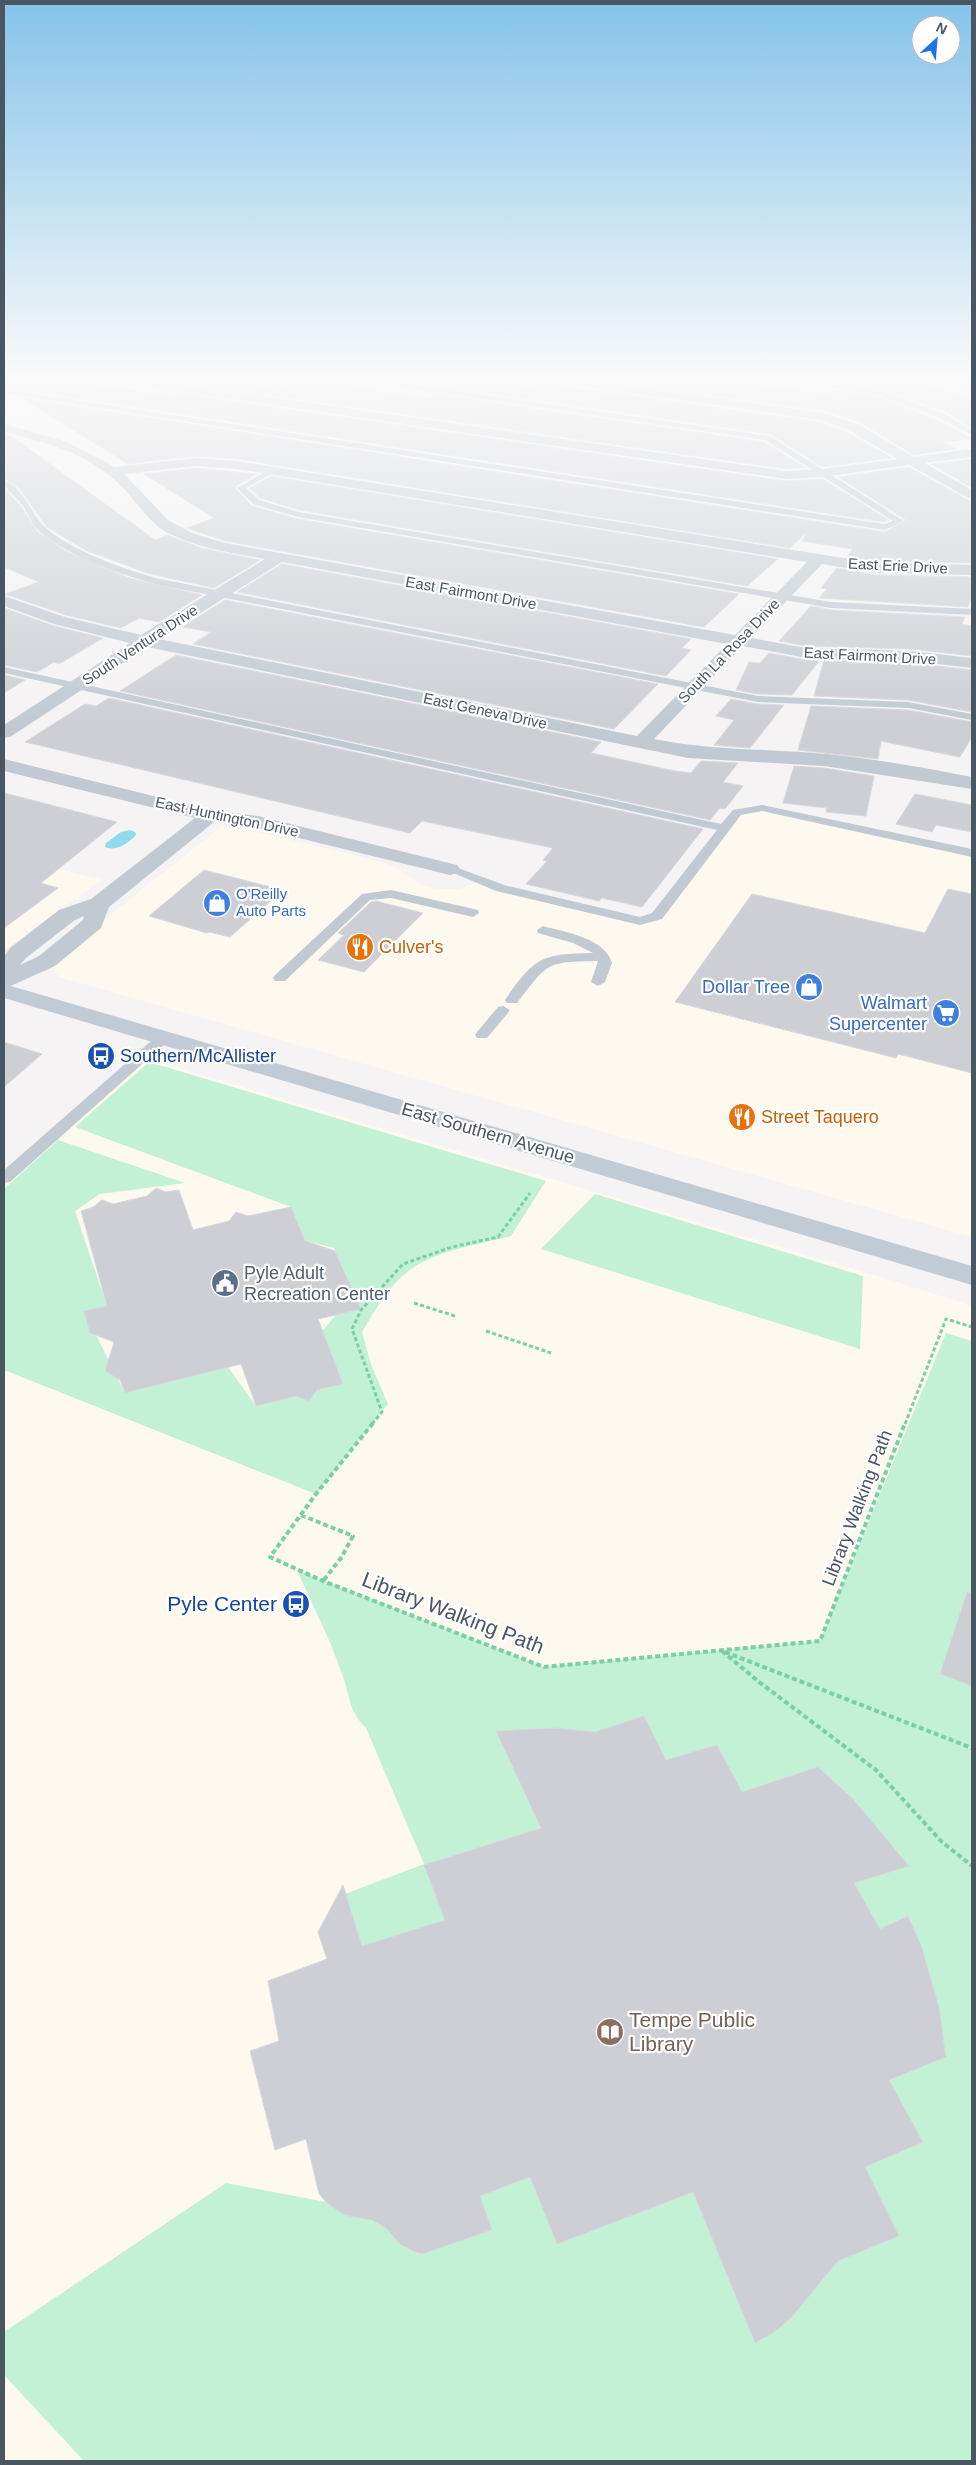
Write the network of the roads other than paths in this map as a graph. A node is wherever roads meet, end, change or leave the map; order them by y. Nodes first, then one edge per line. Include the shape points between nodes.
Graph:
1 (17, 495) edge
2 (138, 495) edge
3 (249, 495) edge
4 (418, 495) edge
5 (678, 495) edge
6 (857, 495) edge
7 (278, 558) junction
8 (817, 560) junction
9 (972, 570) edge
10 (218, 595) junction
11 (782, 597) junction
12 (4, 601) edge
13 (972, 612) edge
14 (144, 641) junction
15 (739, 642) junction
16 (972, 663) edge
17 (4, 670) edge
18 (74, 687) junction
19 (695, 687) junction
20 (972, 717) edge
21 (4, 733) edge
22 (641, 742) junction
23 (4, 765) edge
24 (972, 783) edge
25 (210, 816) junction
26 (726, 829) junction
27 (972, 853) edge
28 (450, 869) joint
29 (99, 904) junction
30 (473, 913) dead end
31 (542, 930) dead end
32 (604, 958) junction
33 (4, 972) edge
34 (280, 978) dead end
35 (4, 982) edge
36 (598, 982) dead end
37 (4, 992) edge
38 (482, 1035) dead end
39 (163, 1038) junction
40 (4, 1178) edge
41 (972, 1276) edge

1 - 10 lane via 44,532 86,556 130,574
2 - 7 street, East Fairmont Drive via 158,519 183,534
3 - 11 lane via 256,502 298,514
4 - 8 street, East Erie Drive
5 - 6 lane via 885,527 900,521
7 - 10 street, South Ventura Drive
7 - 15 street, East Fairmont Drive
8 - 9 street, East Erie Drive via 875,568
8 - 11 street, South La Rosa Drive
10 - 14 street, South Ventura Drive
10 - 19 lane
11 - 13 lane via 831,605
11 - 15 street, South La Rosa Drive
12 - 14 street, East Geneva Drive via 60,621
14 - 18 street, South Ventura Drive
14 - 22 street, East Geneva Drive
15 - 16 street, East Fairmont Drive via 806,653 910,656
15 - 19 street, South La Rosa Drive
17 - 18 lane
18 - 21 street, South Ventura Drive
18 - 26 lane
19 - 20 lane via 758,699 908,705
19 - 22 street, South La Rosa Drive
22 - 24 street, East Geneva Drive via 723,756 801,758 896,768
23 - 25 street, East Huntington Drive
25 - 28 street, East Huntington Drive via 258,822
25 - 29 street
26 - 27 lane via 737,812 762,808
26 - 28 lane via 657,916 640,921 500,888
29 - 33 street via 67,915 18,954
29 - 35 street via 93,923 47,961
30 - 34 lane via 392,894 366,897
31 - 32 lane via 590,946
32 - 36 lane via 606,963
32 - 38 lane via 557,958 539,966
37 - 39 main road, East Southern Avenue
39 - 40 lane
39 - 41 main road, East Southern Avenue

